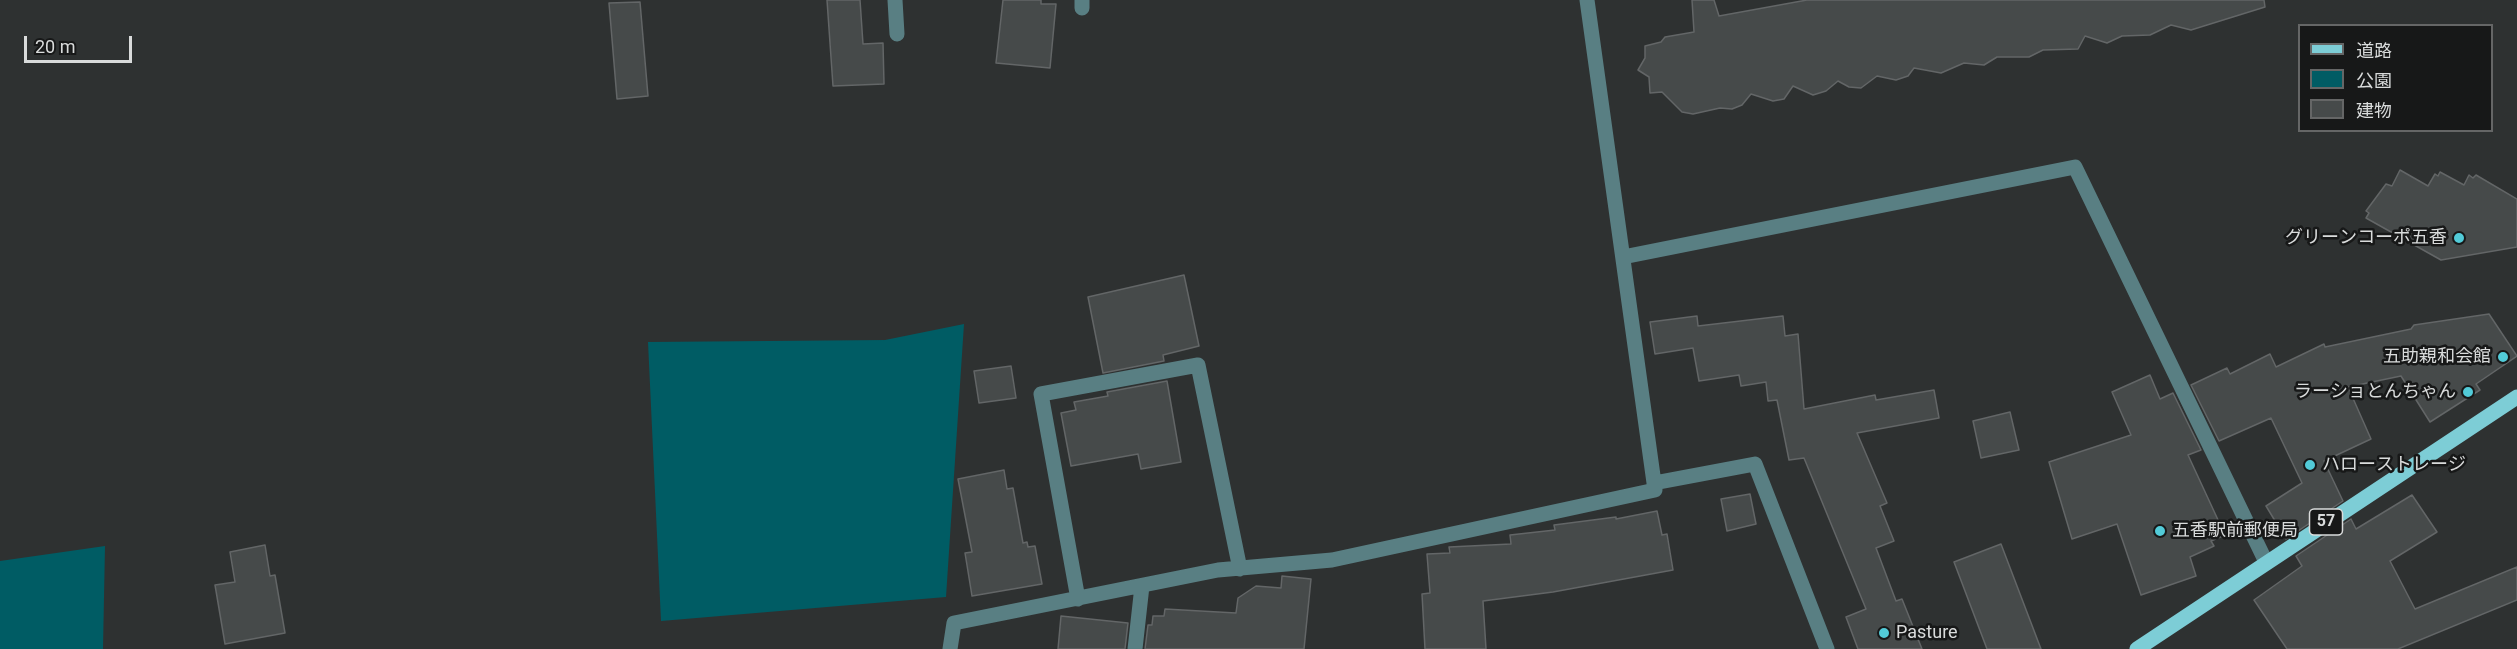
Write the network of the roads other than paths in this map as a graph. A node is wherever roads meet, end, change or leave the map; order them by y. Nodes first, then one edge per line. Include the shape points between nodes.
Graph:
1 (895, 0) edge
2 (1587, 0) edge
3 (897, 34) dead end
4 (1623, 257) junction
5 (2517, 397) edge
6 (1654, 487) junction
7 (2266, 562) junction
8 (1240, 569) junction
9 (1142, 586) junction
10 (1078, 598) junction
11 (950, 649) edge
12 (1135, 649) edge
13 (1827, 649) edge
14 (2137, 649) edge

1 - 3 street
2 - 4 street
4 - 6 street
4 - 7 street via 2075,167
5 - 7 main road, 57
6 - 8 street via 1332,560
6 - 13 street via 1755,464
7 - 14 main road, 57
8 - 9 street
8 - 10 street via 1198,365 1041,394
9 - 10 street
9 - 12 street
10 - 11 street via 954,623

